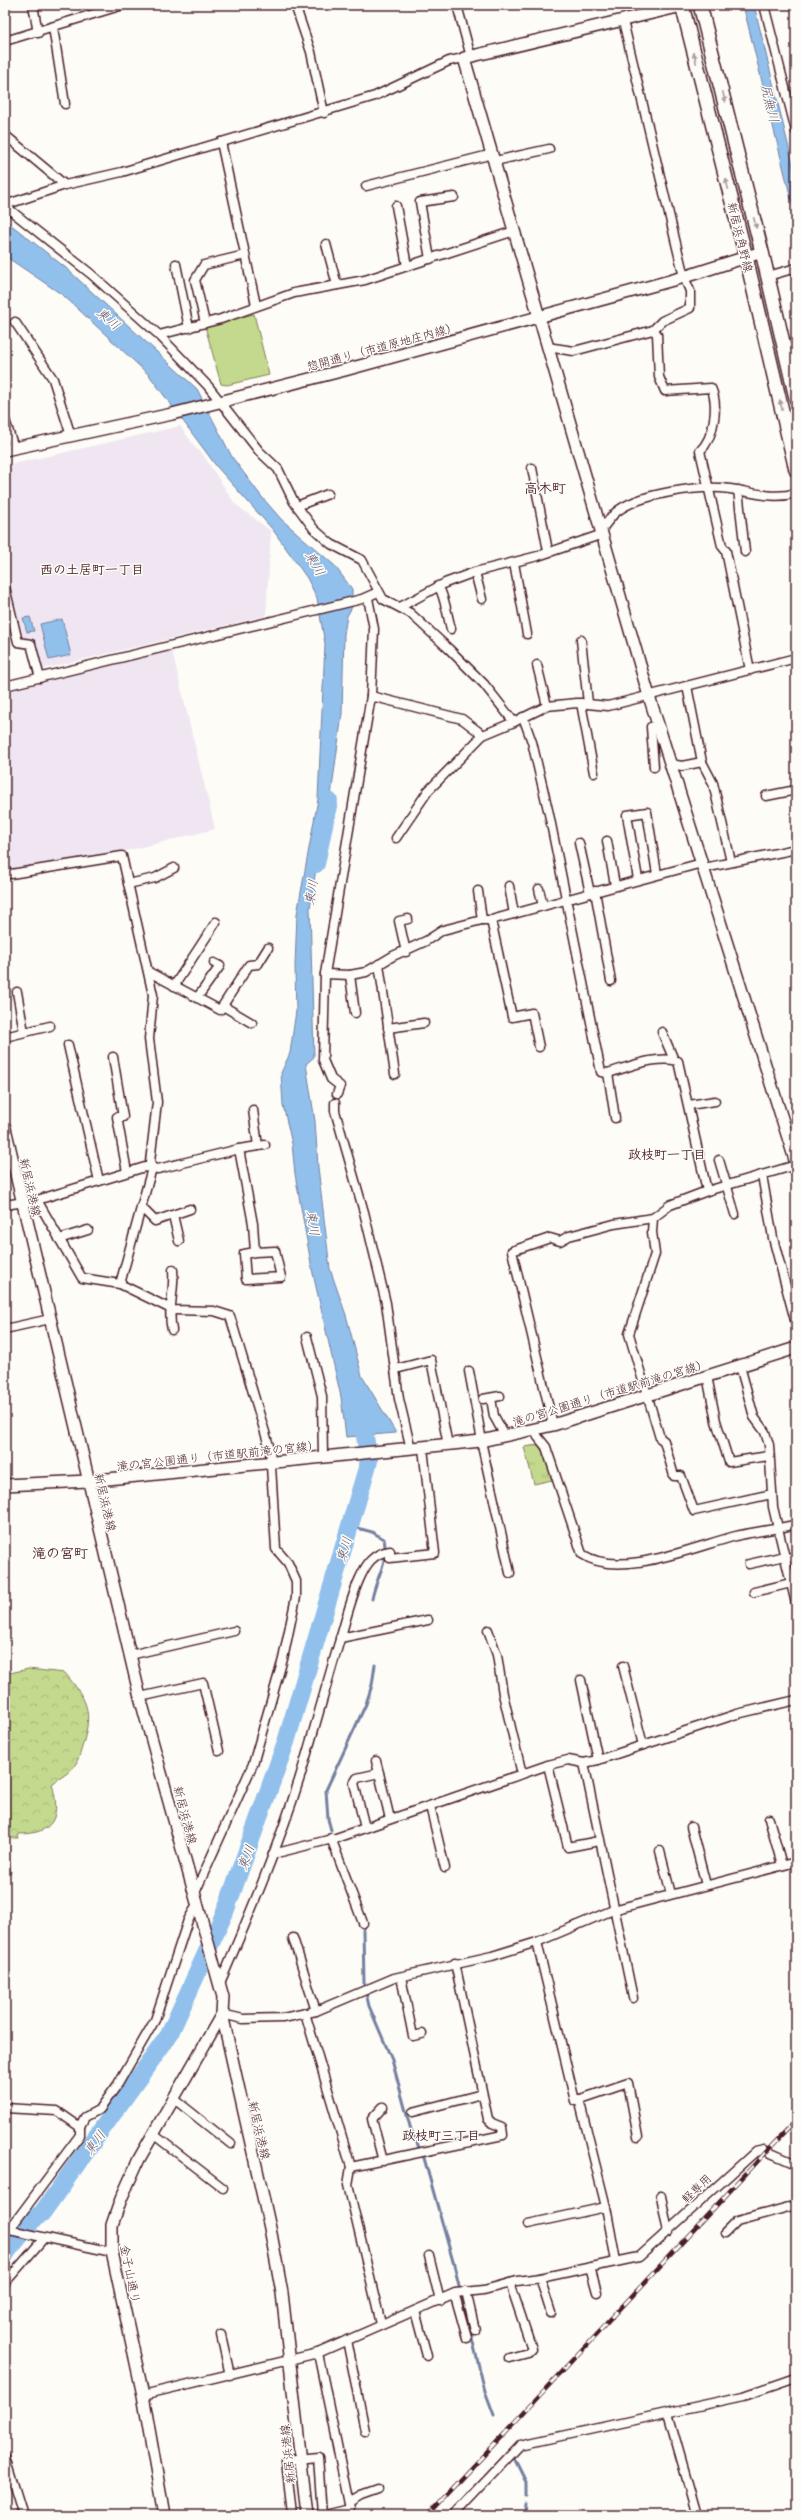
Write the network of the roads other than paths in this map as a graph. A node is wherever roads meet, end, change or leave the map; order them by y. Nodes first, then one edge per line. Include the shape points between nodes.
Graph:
1 (33, 5) edge
2 (123, 5) edge
3 (295, 5) edge
4 (457, 5) edge
5 (684, 5) edge
6 (700, 5) edge
7 (764, 5) edge
8 (623, 21) junction
9 (53, 27) junction
10 (38, 32) junction
11 (5, 41) edge
12 (467, 58) junction
13 (66, 104) dead end
14 (324, 112) junction
15 (796, 131) edge
16 (5, 135) edge
17 (221, 142) junction
18 (549, 149) dead end
19 (494, 158) junction
20 (65, 185) junction
21 (366, 186) dead end
22 (454, 197) dead end
23 (5, 206) edge
24 (396, 206) dead end
25 (514, 231) junction
26 (326, 244) dead end
27 (762, 252) junction
28 (245, 255) junction
29 (746, 257) junction
30 (430, 259) junction
31 (176, 264) dead end
32 (407, 266) junction
33 (796, 268) edge
34 (768, 276) junction
35 (684, 277) junction
36 (337, 285) junction
37 (256, 305) junction
38 (538, 317) junction
39 (15, 322) dead end
40 (205, 323) junction
41 (189, 328) junction
42 (653, 330) junction
43 (159, 336) junction
44 (548, 347) junction
45 (796, 398) edge
46 (218, 403) junction
47 (5, 420) edge
48 (70, 436) junction
49 (9, 449) edge
50 (532, 468) dead end
51 (796, 470) edge
52 (710, 489) junction
53 (738, 490) junction
54 (796, 493) edge
55 (328, 494) dead end
56 (297, 506) junction
57 (602, 532) junction
58 (548, 551) junction
59 (745, 552) dead end
60 (514, 562) junction
61 (476, 572) junction
62 (438, 586) junction
63 (5, 587) edge
64 (378, 592) junction
65 (365, 598) junction
66 (482, 599) dead end
67 (400, 607) junction
68 (451, 629) dead end
69 (527, 634) dead end
70 (581, 640) dead end
71 (796, 658) edge
72 (537, 665) dead end
73 (750, 670) junction
74 (40, 678) junction
75 (5, 686) edge
76 (687, 686) junction
77 (371, 696) junction
78 (650, 696) junction
79 (584, 703) junction
80 (547, 706) junction
81 (523, 717) junction
82 (514, 722) junction
83 (659, 725) junction
84 (483, 735) junction
85 (702, 762) junction
86 (671, 764) junction
87 (654, 767) dead end
88 (594, 774) dead end
89 (796, 790) edge
90 (766, 796) dead end
91 (396, 838) dead end
92 (607, 841) dead end
93 (579, 843) dead end
94 (796, 849) edge
95 (731, 862) junction
96 (703, 865) junction
97 (174, 868) dead end
98 (5, 871) edge
99 (657, 874) junction
100 (638, 879) junction
101 (128, 884) junction
102 (615, 885) junction
103 (509, 886) dead end
104 (539, 889) dead end
105 (478, 891) dead end
106 (593, 892) junction
107 (568, 900) junction
108 (542, 906) junction
109 (514, 914) junction
110 (408, 919) dead end
111 (482, 920) junction
112 (491, 920) junction
113 (216, 922) dead end
114 (268, 948) dead end
115 (406, 952) junction
116 (379, 964) junction
117 (220, 966) dead end
118 (149, 972) junction
119 (326, 974) junction
120 (350, 975) junction
121 (611, 981) dead end
122 (174, 986) junction
123 (17, 992) dead end
124 (197, 998) junction
125 (223, 1006) junction
126 (355, 1012) dead end
127 (252, 1023) dead end
128 (424, 1023) dead end
129 (50, 1026) dead end
130 (388, 1028) junction
131 (24, 1032) junction
132 (662, 1032) dead end
133 (5, 1037) edge
134 (68, 1045) dead end
135 (539, 1047) dead end
136 (114, 1057) dead end
137 (674, 1060) junction
138 (608, 1073) junction
139 (395, 1074) dead end
140 (337, 1094) dead end
141 (715, 1101) dead end
142 (335, 1103) dead end
143 (689, 1105) junction
144 (253, 1110) dead end
145 (615, 1118) dead end
146 (5, 1128) edge
147 (239, 1149) junction
148 (719, 1160) dead end
149 (796, 1164) edge
150 (152, 1168) junction
151 (127, 1172) junction
152 (762, 1175) junction
153 (99, 1181) junction
154 (726, 1186) junction
155 (707, 1191) junction
156 (37, 1200) junction
157 (21, 1202) junction
158 (5, 1205) edge
159 (141, 1207) junction
160 (190, 1209) dead end
161 (735, 1214) dead end
162 (173, 1215) junction
163 (653, 1218) junction
164 (88, 1230) dead end
165 (59, 1239) junction
166 (179, 1241) dead end
167 (255, 1252) junction
168 (173, 1270) dead end
169 (120, 1284) junction
170 (170, 1308) junction
171 (50, 1319) junction
172 (796, 1324) edge
173 (5, 1329) edge
174 (172, 1330) dead end
175 (307, 1337) dead end
176 (796, 1348) edge
177 (740, 1366) junction
178 (396, 1369) junction
179 (469, 1371) dead end
180 (707, 1376) junction
181 (500, 1396) dead end
182 (646, 1396) junction
183 (554, 1424) junction
184 (535, 1430) junction
185 (505, 1436) junction
186 (482, 1441) junction
187 (448, 1445) junction
188 (423, 1448) junction
189 (408, 1450) junction
190 (769, 1456) junction
191 (323, 1457) junction
192 (272, 1461) junction
193 (88, 1481) junction
194 (5, 1485) edge
195 (772, 1494) junction
196 (796, 1524) edge
197 (779, 1530) junction
198 (785, 1557) junction
199 (796, 1558) edge
200 (749, 1564) dead end
201 (510, 1573) dead end
202 (791, 1583) junction
203 (754, 1592) dead end
204 (796, 1604) edge
205 (428, 1620) dead end
206 (488, 1630) dead end
207 (234, 1631) dead end
208 (340, 1638) junction
209 (130, 1655) junction
210 (623, 1666) dead end
211 (581, 1680) dead end
212 (140, 1697) junction
213 (796, 1700) edge
214 (643, 1745) junction
215 (219, 1751) dead end
216 (598, 1760) junction
217 (376, 1761) dead end
218 (584, 1763) junction
219 (548, 1765) junction
220 (379, 1773) junction
221 (522, 1774) junction
222 (430, 1806) junction
223 (390, 1819) junction
224 (770, 1819) dead end
225 (691, 1827) dead end
226 (365, 1828) junction
227 (331, 1838) junction
228 (599, 1841) junction
229 (660, 1851) dead end
230 (273, 1854) junction
231 (796, 1862) edge
232 (782, 1865) junction
233 (445, 1868) dead end
234 (706, 1885) junction
235 (671, 1894) junction
236 (196, 1900) junction
237 (613, 1910) junction
238 (363, 1923) dead end
239 (293, 1938) dead end
240 (537, 1942) junction
241 (456, 1963) junction
242 (401, 1977) junction
243 (220, 1983) junction
244 (633, 1998) dead end
245 (316, 2011) junction
246 (305, 2013) junction
247 (222, 2014) junction
248 (422, 2034) dead end
249 (482, 2094) junction
250 (173, 2098) junction
251 (579, 2099) junction
252 (382, 2106) dead end
253 (5, 2108) edge
254 (413, 2112) dead end
255 (80, 2127) junction
256 (153, 2134) junction
257 (638, 2137) dead end
258 (231, 2144) dead end
259 (383, 2160) junction
260 (796, 2164) edge
261 (351, 2167) junction
262 (223, 2188) dead end
263 (661, 2196) dead end
264 (796, 2205) edge
265 (606, 2207) junction
266 (528, 2224) dead end
267 (8, 2230) edge
268 (668, 2232) junction
269 (725, 2233) dead end
270 (42, 2238) junction
271 (112, 2252) junction
272 (429, 2256) dead end
273 (616, 2261) junction
274 (590, 2267) junction
275 (540, 2278) junction
276 (5, 2283) edge
277 (510, 2283) junction
278 (597, 2292) dead end
279 (459, 2293) junction
280 (440, 2300) junction
281 (415, 2311) junction
282 (551, 2313) dead end
283 (381, 2324) junction
284 (474, 2330) dead end
285 (221, 2335) dead end
286 (467, 2338) dead end
287 (347, 2340) junction
288 (318, 2353) junction
289 (427, 2356) dead end
290 (508, 2358) dead end
291 (290, 2360) junction
292 (230, 2375) junction
293 (796, 2378) edge
294 (143, 2395) junction
295 (668, 2413) junction
296 (365, 2431) dead end
297 (5, 2457) edge
298 (301, 2458) junction
299 (378, 2490) dead end
300 (349, 2503) junction
301 (23, 2515) edge
302 (164, 2515) edge
303 (292, 2515) edge
304 (307, 2515) edge
305 (322, 2515) edge
306 (326, 2515) edge
307 (454, 2515) edge
308 (697, 2515) edge

1 - 10 street
2 - 9 street
3 - 14 street via 311,52
4 - 12 street
5 - 8 street
29 -> 5 main road, 新居浜角野線
6 -> 27 main road, 新居浜角野線
7 - 15 street
8 - 12 street
8 - 35 street
9 - 10 street
9 - 13 street
10 - 11 street
12 - 14 street via 449,62 375,96
12 - 19 street
14 - 17 street
16 - 20 street
17 - 20 street via 122,172
17 - 28 street
18 - 19 street
19 - 21 street
19 - 25 street
20 - 23 street
22 - 30 street via 420,202
23 - 43 street via 91,274
24 - 32 street
25 - 30 street
25 - 38 street
26 - 36 street
27 - 29 street, 惣開通り（市道原地庄内線）
27 - 34 main road, 新居浜角野線
28 - 37 street
28 - 40 street via 204,264 195,280
29 - 35 street, 惣開通り（市道原地庄内線）
51 -> 29 main road, 新居浜角野線
30 - 32 street
31 - 41 street
32 - 36 street via 365,280
33 - 34 street
34 - 45 main road, 新居浜角野線
35 - 38 street, 惣開通り（市道原地庄内線）
35 - 42 street via 690,291 690,308 666,318
36 - 37 street via 294,293
37 - 40 street
38 - 44 street
38 - 46 street, 惣開通り（市道原地庄内線）
39 - 48 street via 53,379
40 - 41 street
41 - 43 street
42 - 44 street via 574,351
42 - 52 street via 657,334 660,377 665,391 704,387 711,388 714,395 714,418 708,438 700,451
43 - 46 street
44 - 57 street
46 - 48 street, 惣開通り（市道原地庄内線）
46 - 56 street via 278,469
47 - 49 street
48 - 49 street, 惣開通り（市道原地庄内線）
50 - 58 street
52 - 53 street
52 - 57 street via 680,491 638,502 614,514
52 - 73 street via 722,546 726,551
53 - 54 street via 759,496
53 - 59 street
55 - 56 street
56 - 64 street via 314,529 330,544 362,560
57 - 58 street
57 - 78 street
58 - 60 street
60 - 61 street
60 - 69 street
61 - 62 street
61 - 66 street
62 - 67 street
62 - 68 street via 442,591
63 - 74 street via 18,642 31,644
64 - 65 street
64 - 67 street via 383,599
65 - 74 street
65 - 77 street via 374,629
67 - 82 street via 416,618 474,674
70 - 79 street
71 - 73 street
72 - 80 street
73 - 76 street
74 - 75 street
76 - 78 street
76 - 85 street
77 - 84 street via 462,719
77 - 119 street
78 - 79 street via 608,706
78 - 83 street
79 - 80 street
79 - 88 street
80 - 81 street
81 - 82 street
81 - 107 street via 532,742
82 - 84 street
83 - 86 street
83 - 87 street via 651,727
84 - 91 street via 428,791
85 - 86 street via 682,766
85 - 95 street via 713,783
86 - 96 street
89 - 90 street
92 - 102 street
93 - 106 street
94 - 95 street
95 - 96 street
96 - 99 street
96 - 149 street
97 - 101 street via 155,878
98 - 101 street via 11,874 122,856
99 - 100 street
99 - 100 street via 647,812 627,815
100 - 102 street
101 - 118 street
102 - 106 street
103 - 109 street
104 - 108 street
105 - 111 street
106 - 107 street
106 - 121 street
107 - 108 street
107 - 138 street via 601,1072
108 - 109 street
109 - 112 street
110 - 115 street via 398,921
111 - 112 street
111 - 115 street via 443,930
112 - 135 street via 512,1017 532,1012
113 - 122 street
114 - 125 street via 258,964 249,965
115 - 116 street
116 - 120 street via 366,972
116 - 130 street
117 - 124 street
118 - 122 street
118 - 150 street via 153,995 149,1038 157,1102 150,1162
119 - 120 street
119 - 140 street via 323,1060 330,1079 340,1086
120 - 126 street
122 - 124 street
123 - 131 street
124 - 125 street via 220,1010
125 - 127 street
128 - 130 street
129 - 131 street
130 - 139 street
131 - 133 street
132 - 137 street
134 - 153 street
136 - 151 street via 124,1116 117,1117
137 - 138 street via 652,1061
137 - 143 street via 678,1061
138 - 145 street
141 - 143 street
142 - 178 street via 386,1303
143 - 155 street via 694,1127 692,1135
144 - 147 street via 262,1146
146 - 157 street, 新居浜港線
147 - 150 street via 158,1170
147 - 167 street via 253,1224
148 - 154 street
149 - 152 street
150 - 151 street via 145,1167
150 - 159 street
151 - 153 street
152 - 154 street
152 - 172 street via 773,1238
153 - 156 street
154 - 155 street
154 - 161 street
155 - 163 street via 670,1205
156 - 157 street
156 - 165 street
157 - 158 street
157 - 171 street, 新居浜港線
159 - 162 street via 155,1221
159 - 169 street
160 - 162 street
162 - 166 street
163 - 182 street via 655,1254 629,1334
163 - 183 street via 614,1224 569,1236 560,1241 550,1238 512,1251
164 - 165 street
165 - 169 street via 82,1278
167 - 167 street via 244,1254 246,1279 281,1277 275,1251
168 - 170 street via 174,1294
169 - 170 street
170 - 174 street
170 - 192 street via 230,1316
171 - 173 street
171 - 193 street, 新居浜港線
175 - 191 street via 322,1396
176 - 177 street, 滝の宮公園通り（市道駅前滝の宮線）
177 - 180 street, 滝の宮公園通り（市道駅前滝の宮線）
177 - 190 street via 754,1417 765,1432
178 - 187 street via 431,1360
178 - 189 street
179 - 186 street
180 - 182 street, 滝の宮公園通り（市道駅前滝の宮線）
180 - 190 street via 716,1421 729,1462
181 - 185 street via 487,1399
182 - 183 street, 滝の宮公園通り（市道駅前滝の宮線）
182 - 195 street via 660,1438 664,1441 674,1476 681,1476 694,1511
183 - 184 street, 滝の宮公園通り（市道駅前滝の宮線）
184 - 185 street, 滝の宮公園通り（市道駅前滝の宮線）
184 - 197 street via 546,1447 582,1554 589,1559 609,1564 626,1563 658,1558 738,1535
185 - 186 street, 滝の宮公園通り（市道駅前滝の宮線）
186 - 187 street, 滝の宮公園通り（市道駅前滝の宮線）
186 - 201 street
187 - 188 street, 滝の宮公園通り（市道駅前滝の宮線）
188 - 189 street, 滝の宮公園通り（市道駅前滝の宮線）
188 - 208 street via 435,1553 390,1558 390,1551 379,1553 370,1561 344,1619
189 - 191 street, 滝の宮公園通り（市道駅前滝の宮線）
190 - 195 street
191 - 192 street, 滝の宮公園通り（市道駅前滝の宮線）
192 - 193 street, 滝の宮公園通り（市道駅前滝の宮線）
192 - 236 street via 276,1549 288,1563 296,1581 296,1597 283,1659 253,1764
193 - 194 street, 滝の宮公園通り（市道駅前滝の宮線）
193 - 209 street, 新居浜港線
195 - 197 street
196 - 197 street
197 - 198 street
198 - 199 street
198 - 200 street
198 - 202 street
202 - 203 street
202 - 204 street
205 - 208 street
206 - 221 street via 497,1655 503,1694
207 - 209 street
208 - 230 street via 299,1779
209 - 212 street, 新居浜港線
210 - 214 street
211 - 216 street
212 - 215 street via 203,1683
212 - 236 street, 新居浜港線
213 - 214 street via 737,1714
214 - 216 street
216 - 218 street
217 - 220 street
218 - 219 street via 568,1760
218 - 228 street
219 - 221 street
219 - 228 street via 568,1847
220 - 223 street
220 - 226 street via 357,1778 354,1783
221 - 222 street
222 - 223 street
222 - 233 street
223 - 226 street
224 - 232 street
225 - 234 street
226 - 227 street
227 - 230 street
227 - 238 street
228 - 237 street
229 - 235 street
230 - 243 street via 252,1911
231 - 232 street
232 - 234 street
234 - 235 street
235 - 237 street
236 - 243 street, 新居浜港線
236 - 255 street via 155,2020 118,2084 100,2109 85,2117
237 - 240 street
237 - 244 street
239 - 245 street
240 - 241 street via 492,1956
240 - 251 street via 575,2101
241 - 242 street
241 - 249 street
242 - 245 street via 371,1986
242 - 248 street via 414,2036
243 - 247 street, 新居浜港線 via 223,1997
245 - 246 street
246 - 247 street via 283,2018 243,2019
246 - 261 street
247 - 250 street, 金子山通り
247 - 291 street, 新居浜港線 via 270,2228
249 - 254 street
249 - 259 street via 488,2119 502,2127 503,2135
250 - 256 street, 金子山通り
250 - 258 street
251 - 257 street via 628,2083
251 - 265 street
252 - 259 street via 372,2119
253 - 255 street via 57,2111
255 - 267 street via 80,2135
256 - 262 street
256 - 271 street, 金子山通り via 121,2199 112,2225
259 - 261 street
260 - 268 street, 軽専用 via 764,2150 755,2152
261 - 283 street via 348,2185
263 - 268 street
264 - 269 street via 737,2221
265 - 266 street
265 - 273 street
267 - 270 street
268 - 273 street, 軽専用 via 644,2254
270 - 271 street
270 - 276 street
271 - 294 street, 金子山通り
272 - 280 street
273 - 274 street, 軽専用
274 - 275 street, 軽専用
274 - 278 street
275 - 277 street, 軽専用
275 - 282 street
277 - 279 street, 軽専用
277 - 290 street via 532,2349 528,2353
279 - 280 street, 軽専用
279 - 284 street
279 - 286 street via 456,2299
280 - 281 street, 軽専用
281 - 283 street, 軽専用
281 - 289 street
283 - 287 street, 軽専用
285 - 292 street
287 - 288 street, 軽専用
287 - 296 street
288 - 291 street, 軽専用
288 - 300 street
291 - 292 street, 軽専用
291 - 298 street, 新居浜港線
292 - 294 street, 軽専用
293 - 295 street via 744,2396
294 - 302 street, 金子山通り
295 - 307 street via 520,2445
295 - 308 street
297 - 301 street
298 - 303 street via 286,2460
298 - 304 street, 新居浜港線
298 - 305 street via 318,2457
299 - 300 street
300 - 306 street via 350,2509

